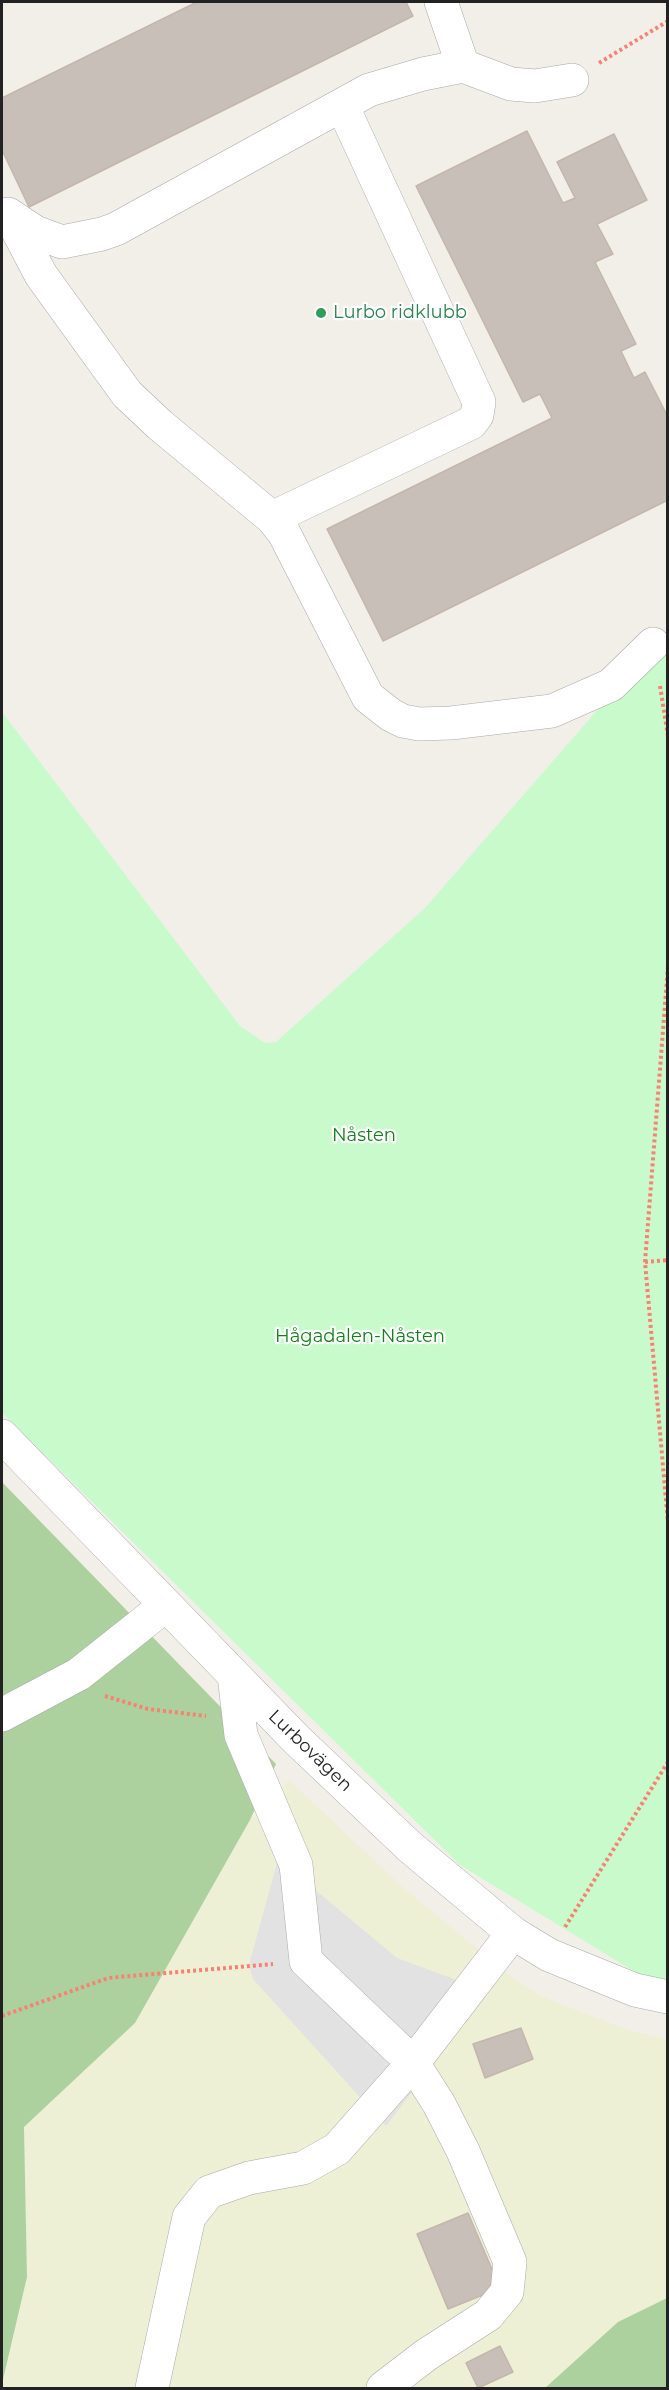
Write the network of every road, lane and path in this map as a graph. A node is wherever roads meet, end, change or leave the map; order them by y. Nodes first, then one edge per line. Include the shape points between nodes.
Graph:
1 (441, 2) edge
2 (668, 21) edge
3 (463, 66) junction
4 (572, 80) joint
5 (342, 105) junction
6 (6, 213) edge
7 (272, 518) junction
8 (653, 644) dead end
9 (668, 966) edge
10 (668, 1260) edge
11 (645, 1263) junction
12 (2, 1436) edge
13 (668, 1523) edge
14 (166, 1605) junction
15 (234, 1675) junction
16 (61, 1683) junction
17 (238, 1713) junction
18 (2, 1715) edge
19 (668, 1762) edge
20 (513, 1933) junction
21 (549, 1956) junction
22 (249, 1965) dead end
23 (668, 1997) edge
24 (2, 2016) edge
25 (412, 2063) junction
26 (152, 2388) edge
27 (383, 2388) edge

1 - 3 street
2 - 4 path
3 - 4 street via 511,84 535,86
3 - 5 street via 369,90
5 - 6 street via 109,231 62,242 35,232
5 - 7 street via 479,402 477,415 471,423
6 - 7 street via 41,275 126,394
7 - 8 street via 284,533 368,697 403,721 451,723 552,711 611,685
9 - 11 path
10 - 11 path
11 - 13 path
12 - 14 street, Lurbovägen
14 - 15 street, Lurbovägen
14 - 16 street via 79,1674
15 - 17 street
15 - 20 street, Lurbovägen via 410,1847
16 - 17 path via 148,1709 210,1717
16 - 18 street
17 - 25 street via 241,1735 296,1865 306,1961
19 - 21 path
20 - 21 street, Lurbovägen
20 - 25 street
21 - 23 street, Lurbovägen via 635,1990
22 - 24 path via 108,1978
25 - 26 street via 337,2149 303,2168 249,2178 209,2192 189,2217
25 - 27 street via 463,2151 510,2262 507,2292 488,2314

